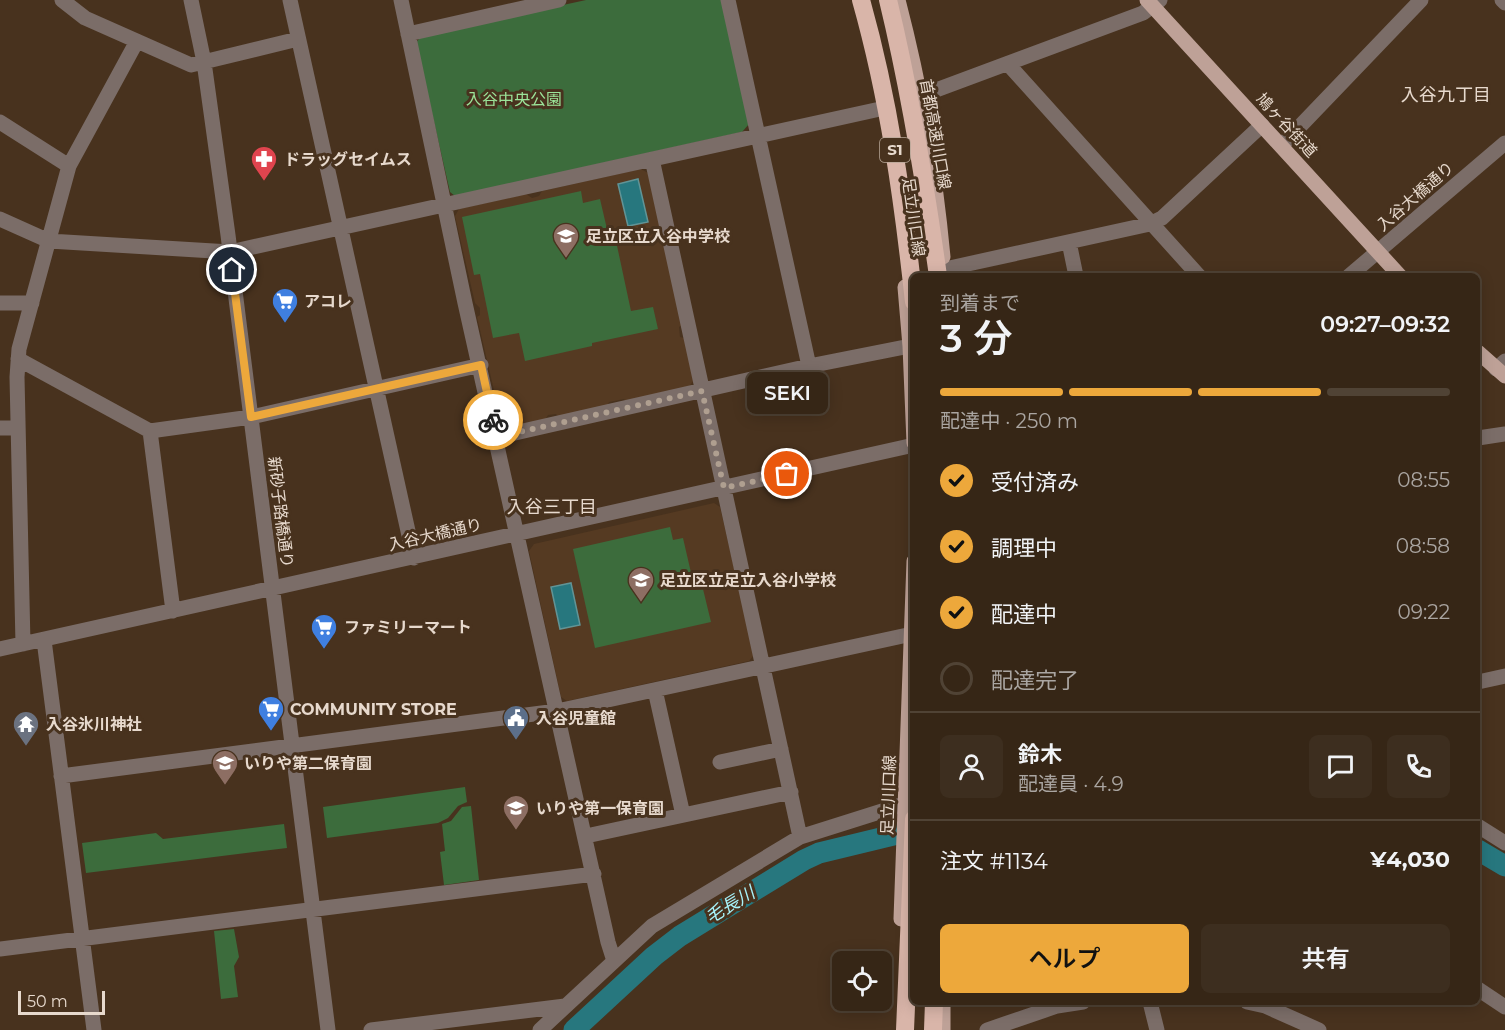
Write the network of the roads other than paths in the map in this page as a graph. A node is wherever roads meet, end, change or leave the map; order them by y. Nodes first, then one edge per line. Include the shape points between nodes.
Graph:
1 (62, 0) edge
2 (191, 0) edge
3 (290, 0) edge
4 (401, 0) edge
5 (559, 0) edge
6 (728, 0) edge
7 (853, 0) edge
8 (861, 0) edge
9 (870, 0) edge
10 (880, 0) edge
11 (888, 0) edge
12 (898, 0) edge
13 (1421, 0) edge
14 (1153, 2) edge
15 (408, 34) junction
16 (298, 39) junction
17 (137, 41) junction
18 (204, 62) junction
19 (1008, 64) junction
20 (883, 86) junction
21 (920, 96) junction
22 (880, 109) junction
23 (0, 122) edge
24 (1262, 124) junction
25 (758, 135) junction
26 (1505, 143) edge
27 (1281, 145) junction
28 (652, 159) junction
29 (69, 166) junction
30 (446, 206) junction
31 (0, 219) edge
32 (1150, 224) junction
33 (340, 229) junction
34 (49, 241) junction
35 (1069, 242) junction
36 (230, 252) junction
37 (1377, 253) junction
38 (911, 273) edge
39 (939, 273) edge
40 (939, 273) edge
41 (939, 273) edge
42 (943, 273) edge
43 (1075, 273) edge
44 (1196, 273) edge
45 (1353, 273) edge
46 (1397, 273) edge
47 (0, 303) edge
48 (32, 303) junction
49 (910, 346) joint
50 (1480, 353) edge
51 (18, 359) junction
52 (481, 365) junction
53 (809, 366) junction
54 (1502, 369) edge
55 (376, 389) junction
56 (702, 391) junction
57 (251, 417) junction
58 (0, 428) edge
59 (17, 428) junction
60 (150, 431) junction
61 (1505, 434) edge
62 (497, 437) junction
63 (1480, 438) edge
64 (910, 445) edge
65 (724, 488) junction
66 (518, 533) junction
67 (414, 558) junction
68 (272, 588) junction
69 (173, 611) junction
70 (910, 634) edge
71 (44, 640) junction
72 (23, 644) junction
73 (0, 649) edge
74 (764, 667) junction
75 (1505, 676) edge
76 (1480, 682) edge
77 (655, 690) junction
78 (557, 711) junction
79 (292, 746) junction
80 (782, 749) junction
81 (720, 762) dead end
82 (61, 776) junction
83 (791, 792) junction
84 (910, 808) edge
85 (683, 815) junction
86 (910, 824) edge
87 (1480, 827) edge
88 (586, 836) junction
89 (800, 837) junction
90 (1505, 843) edge
91 (594, 874) junction
92 (313, 910) junction
93 (910, 919) edge
94 (82, 938) junction
95 (0, 949) edge
96 (614, 961) junction
97 (1480, 990) edge
98 (914, 1005) edge
99 (934, 1005) edge
100 (943, 1005) edge
101 (1064, 1005) edge
102 (1151, 1005) edge
103 (1260, 1005) edge
104 (565, 1006) junction
105 (1505, 1007) edge
106 (94, 1030) edge
107 (328, 1030) edge
108 (370, 1030) edge
109 (540, 1030) edge
110 (897, 1030) edge
111 (905, 1030) edge
112 (913, 1030) edge
113 (933, 1030) edge
114 (943, 1030) edge
115 (987, 1030) edge
116 (1157, 1030) edge
117 (1318, 1030) edge

1 - 17 street via 85,18
2 - 18 street, 新砂子路橋通り
3 - 16 street
4 - 15 street
5 - 15 street
6 - 25 street
7 - 22 main road, 足立川口線
8 - 20 highway, S1
9 - 20 highway
10 - 39 highway via 918,203
11 - 40 highway, 首都高速川口線 / S1 via 907,79
12 - 21 main road, 足立川口線
13 - 27 street
14 - 19 street via 1143,13
14 - 24 main road, 鳩ヶ谷街道
15 - 30 street
16 - 18 street
16 - 33 street
17 - 18 street via 191,65
17 - 29 street
18 - 36 street, 新砂子路橋通り
19 - 21 street
19 - 32 street
20 - 38 highway, S1
21 - 41 main road, 足立川口線 via 939,208
22 - 25 street
22 - 49 main road, 足立川口線
23 - 29 street
24 - 27 main road, 鳩ヶ谷街道
24 - 32 street via 1162,218
25 - 28 street
25 - 53 street
26 - 37 street, 入谷大橋通り
27 - 37 main road, 鳩ヶ谷街道
28 - 30 street
28 - 56 street
29 - 34 street
30 - 33 street
30 - 52 street
31 - 34 street
32 - 35 street
32 - 44 street
33 - 36 street
33 - 55 street
34 - 36 street
34 - 48 street
35 - 42 street
35 - 43 street
36 - 57 street, 新砂子路橋通り
37 - 45 street, 入谷大橋通り
37 - 46 main road, 鳩ヶ谷街道
47 - 48 street
48 - 51 street
49 - 53 street
50 - 54 main road
51 - 59 street
51 - 60 street
52 - 55 street
52 - 62 street
53 - 56 street
55 - 57 street
55 - 67 street
56 - 62 street
56 - 65 street
57 - 60 street
57 - 68 street, 新砂子路橋通り
58 - 59 street
59 - 72 street
60 - 69 street
61 - 63 street
62 - 66 street
64 - 65 street, 入谷大橋通り
65 - 66 street, 入谷大橋通り
65 - 74 street
66 - 67 street, 入谷大橋通り
66 - 78 street
67 - 68 street, 入谷大橋通り
68 - 69 street, 入谷大橋通り
68 - 79 street, 新砂子路橋通り
69 - 71 street, 入谷大橋通り
70 - 74 street
71 - 72 street, 入谷大橋通り
71 - 82 street
72 - 73 street, 入谷大橋通り
74 - 77 street
74 - 80 street
75 - 76 street
77 - 78 street
77 - 85 street
78 - 79 street
78 - 88 street
79 - 82 street
79 - 92 street, 新砂子路橋通り
80 - 81 street
80 - 83 street
82 - 94 street
83 - 85 street
83 - 89 street
84 - 89 street
85 - 88 street
86 - 110 main road, 足立川口線
87 - 90 street
88 - 91 street
89 - 96 street via 652,926
91 - 92 street
91 - 96 street
92 - 94 street
92 - 107 street, 新砂子路橋通り
93 - 111 highway
94 - 95 street
94 - 106 street
96 - 104 street
97 - 105 street
98 - 112 highway
99 - 113 highway
100 - 114 main road
101 - 115 street
102 - 116 street
103 - 117 street
104 - 108 street
104 - 109 street

